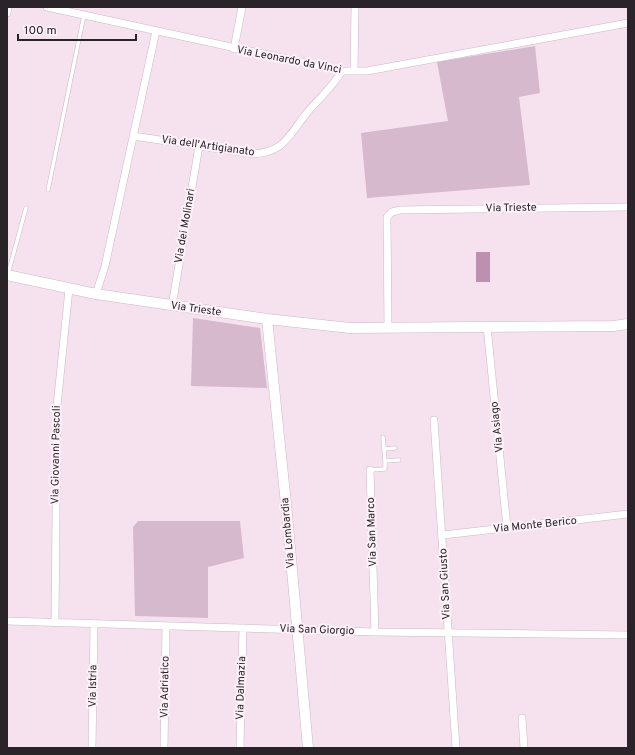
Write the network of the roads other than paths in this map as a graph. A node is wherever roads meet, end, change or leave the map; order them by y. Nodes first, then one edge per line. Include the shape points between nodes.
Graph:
1 (8, 7) edge
2 (47, 7) edge
3 (242, 7) edge
4 (355, 7) edge
5 (7, 13) edge
6 (84, 15) junction
7 (628, 23) edge
8 (156, 31) junction
9 (234, 49) junction
10 (342, 71) junction
11 (354, 71) junction
12 (133, 136) junction
13 (199, 146) junction
14 (48, 190) dead end
15 (628, 207) edge
16 (26, 208) dead end
17 (7, 275) edge
18 (69, 289) junction
19 (96, 294) junction
20 (172, 306) junction
21 (266, 319) junction
22 (628, 324) edge
23 (487, 326) junction
24 (388, 328) junction
25 (434, 420) dead end
26 (383, 437) dead end
27 (395, 448) dead end
28 (384, 449) junction
29 (399, 460) dead end
30 (385, 461) junction
31 (370, 470) joint
32 (628, 514) edge
33 (508, 528) junction
34 (443, 535) junction
35 (7, 621) edge
36 (55, 622) junction
37 (94, 624) junction
38 (166, 626) junction
39 (243, 628) junction
40 (296, 629) junction
41 (375, 632) junction
42 (448, 634) junction
43 (628, 635) edge
44 (522, 718) dead end
45 (92, 748) edge
46 (164, 748) edge
47 (240, 748) edge
48 (308, 748) edge
49 (456, 748) edge
50 (524, 748) edge

1 - 5 street
2 - 6 street, Via Leonardo da Vinci
3 - 9 street
4 - 11 street
6 - 8 street, Via Leonardo da Vinci
6 - 14 lane
7 - 11 street, Via Leonardo da Vinci via 367,71
8 - 9 street, Via Leonardo da Vinci
8 - 12 street
9 - 10 street, Via Leonardo da Vinci
10 - 11 street, Via Leonardo da Vinci
10 - 13 street, Via dell'Artigianato via 332,87 306,113 279,147 267,153 254,154
12 - 13 street, Via dell'Artigianato
12 - 19 street via 105,266
13 - 20 street, Via dei Molinari
15 - 24 street, Via Trieste via 392,212 386,217
16 - 17 lane
17 - 18 street, Via Trieste
18 - 19 street, Via Trieste
18 - 36 street, Via Giovanni Pascoli via 57,406
19 - 20 street, Via Trieste
20 - 21 street, Via Trieste
21 - 24 street, Via Trieste via 350,328
21 - 40 street, Via Lombardia via 287,514
22 - 23 street, Via Trieste
23 - 24 street, Via Trieste
23 - 33 street, Via Asiago
25 - 34 street, Via San Giusto
26 - 28 lane
27 - 28 lane
28 - 30 lane
29 - 30 lane
30 - 31 lane, Via San Marco via 385,469
31 - 41 street, Via San Marco
32 - 33 street, Via Monte Berico
33 - 34 street, Via Monte Berico
34 - 42 street, Via San Giusto
35 - 36 street, Via San Giorgio
36 - 37 street, Via San Giorgio
37 - 38 street, Via San Giorgio
37 - 45 street, Via Istria
38 - 39 street, Via San Giorgio
38 - 46 street, Via Adriatico
39 - 40 street, Via San Giorgio
39 - 47 street, Via Dalmazia
40 - 41 street, Via San Giorgio
40 - 48 street, Via Lombardia
41 - 42 street, Via San Giorgio
42 - 43 street, Via San Giorgio
42 - 49 street, Via San Giusto
44 - 50 street

